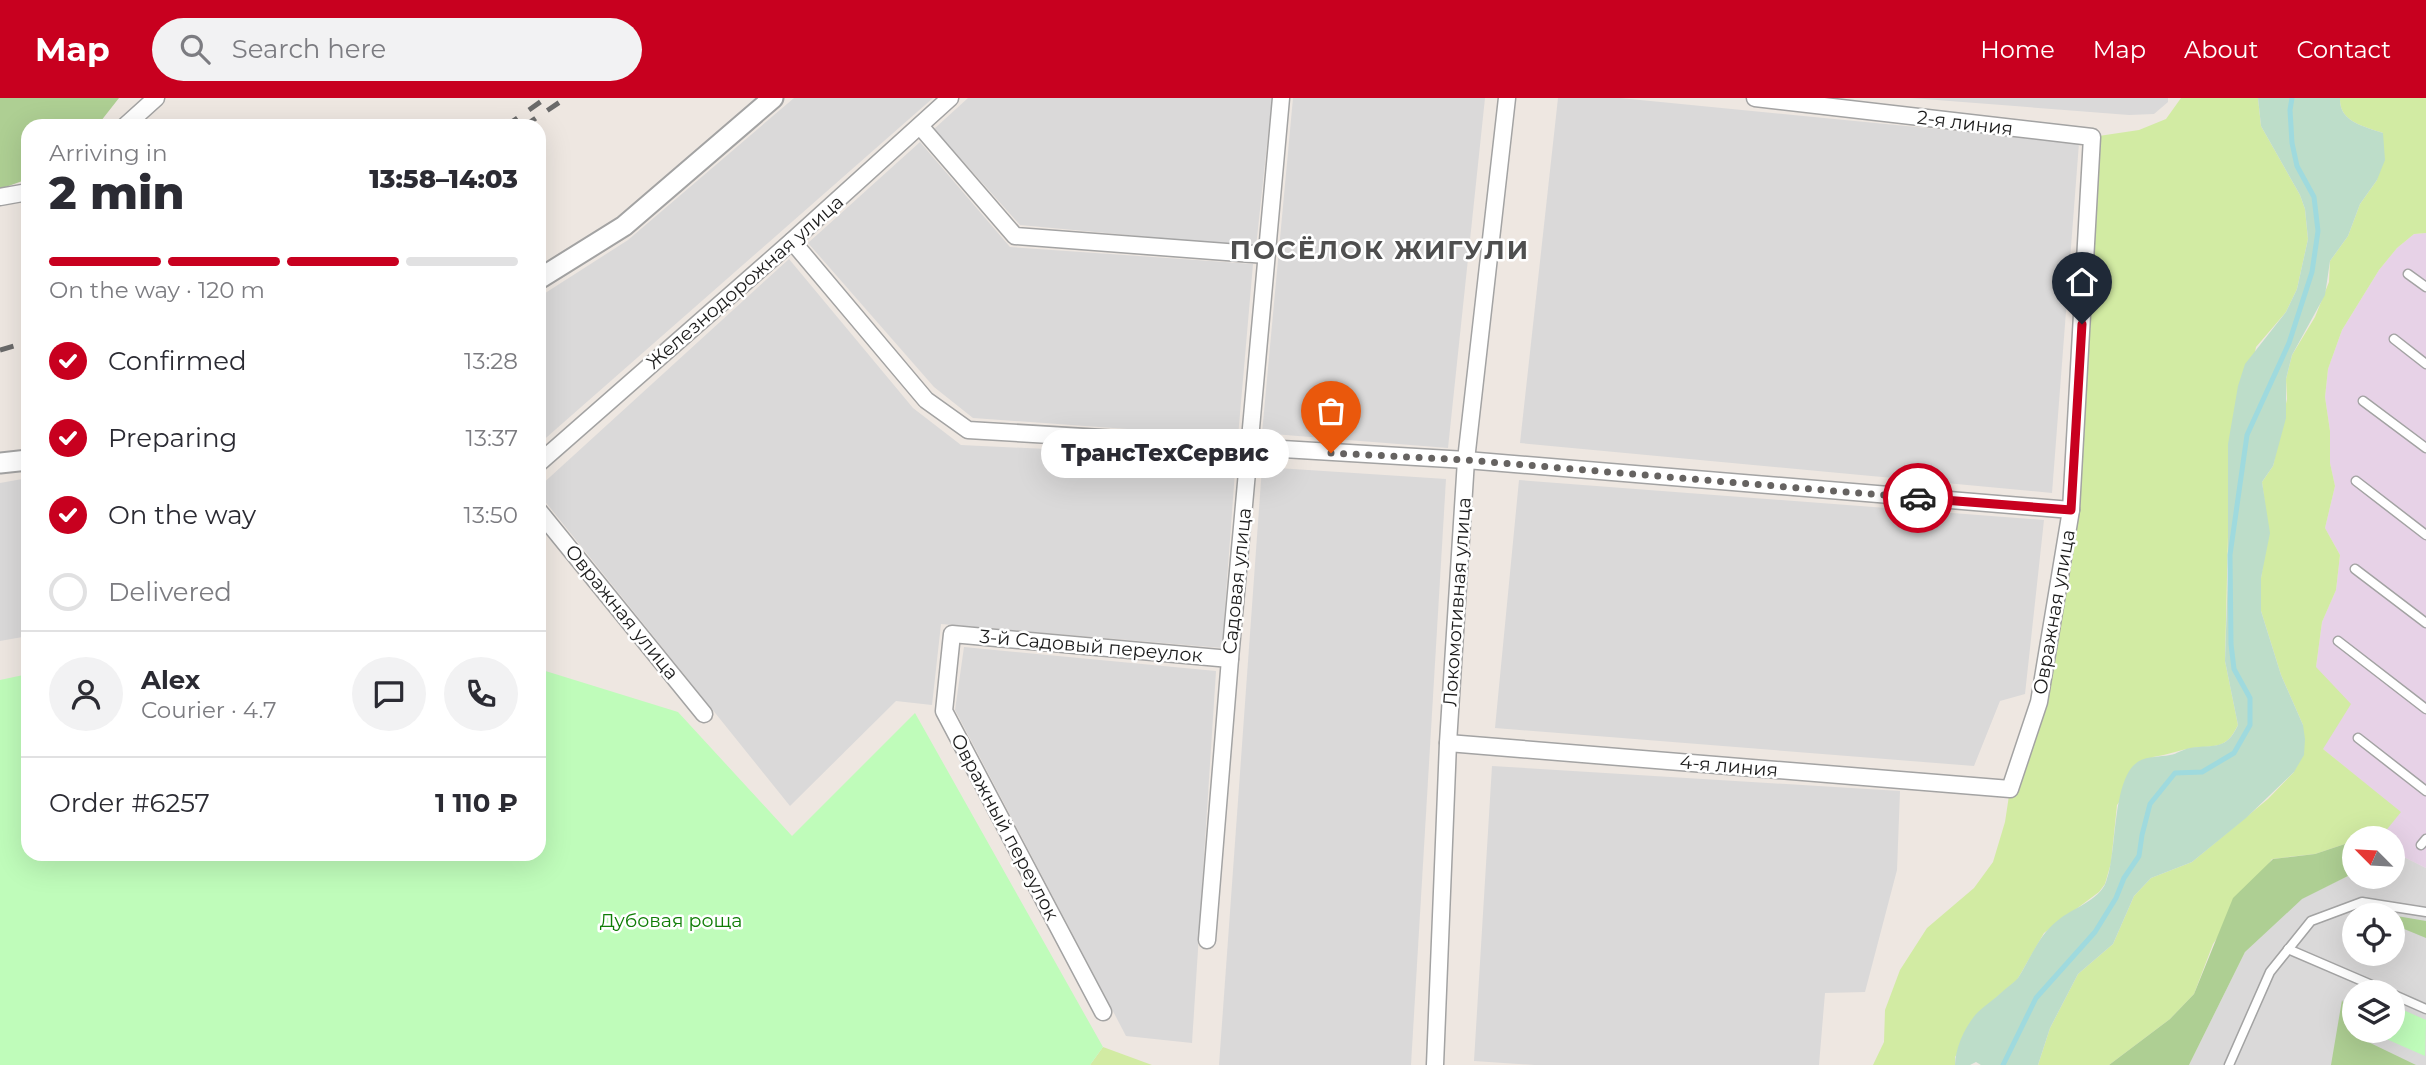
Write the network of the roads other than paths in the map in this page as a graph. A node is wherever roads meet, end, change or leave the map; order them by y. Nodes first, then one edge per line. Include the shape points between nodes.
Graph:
1 (156, 98) edge
2 (773, 98) edge
3 (950, 98) edge
4 (1282, 98) edge
5 (1507, 98) edge
6 (1755, 98) edge
7 (133, 119) edge
8 (920, 125) junction
9 (2092, 137) joint
10 (21, 193) edge
11 (0, 197) edge
12 (792, 242) junction
13 (1266, 255) junction
14 (2408, 274) dead end
15 (546, 275) edge
16 (2426, 287) edge
17 (2394, 339) dead end
18 (2426, 363) edge
19 (2363, 401) dead end
20 (1250, 448) junction
21 (2426, 448) edge
22 (546, 457) edge
23 (1466, 460) junction
24 (21, 461) edge
25 (0, 463) edge
26 (2356, 481) dead end
27 (2071, 510) junction
28 (546, 520) edge
29 (2426, 535) edge
30 (2355, 569) dead end
31 (2426, 623) edge
32 (952, 634) joint
33 (2338, 641) dead end
34 (1230, 659) junction
35 (2426, 709) edge
36 (705, 714) dead end
37 (2358, 738) dead end
38 (1448, 743) junction
39 (2010, 789) joint
40 (2426, 791) edge
41 (2426, 912) edge
42 (1207, 940) dead end
43 (2288, 949) junction
44 (2360, 980) edge
45 (2405, 1000) edge
46 (2426, 1009) edge
47 (1103, 1013) dead end
48 (1434, 1065) edge
49 (2229, 1065) edge

1 - 7 street
2 - 15 street via 624,226
3 - 8 street, Железнодорожная улица
4 - 13 street, Садовая улица
5 - 23 street, Локомотивная улица
6 - 9 street, 2-я линия
8 - 12 street, Железнодорожная улица
8 - 13 street via 1015,236
9 - 27 street, Овражная улица
10 - 11 street
12 - 20 street via 926,400 968,430
12 - 22 street, Железнодорожная улица
13 - 20 street, Садовая улица
14 - 16 lane
17 - 18 lane
19 - 21 lane
20 - 23 street
20 - 34 street, Садовая улица
23 - 27 street
23 - 38 street, Локомотивная улица
24 - 25 street
26 - 29 lane
27 - 39 street, Овражная улица via 2039,702
28 - 36 street, Овражная улица
30 - 31 lane
32 - 34 street, 3-й Садовый переулок
32 - 47 street, Овражный переулок via 944,711
33 - 35 lane
34 - 42 street, Садовая улица
37 - 40 lane
38 - 39 street, 4-я линия
38 - 48 street, Локомотивная улица
41 - 43 lane via 2362,902 2311,921
43 - 44 lane
43 - 49 lane via 2270,971
45 - 46 lane

